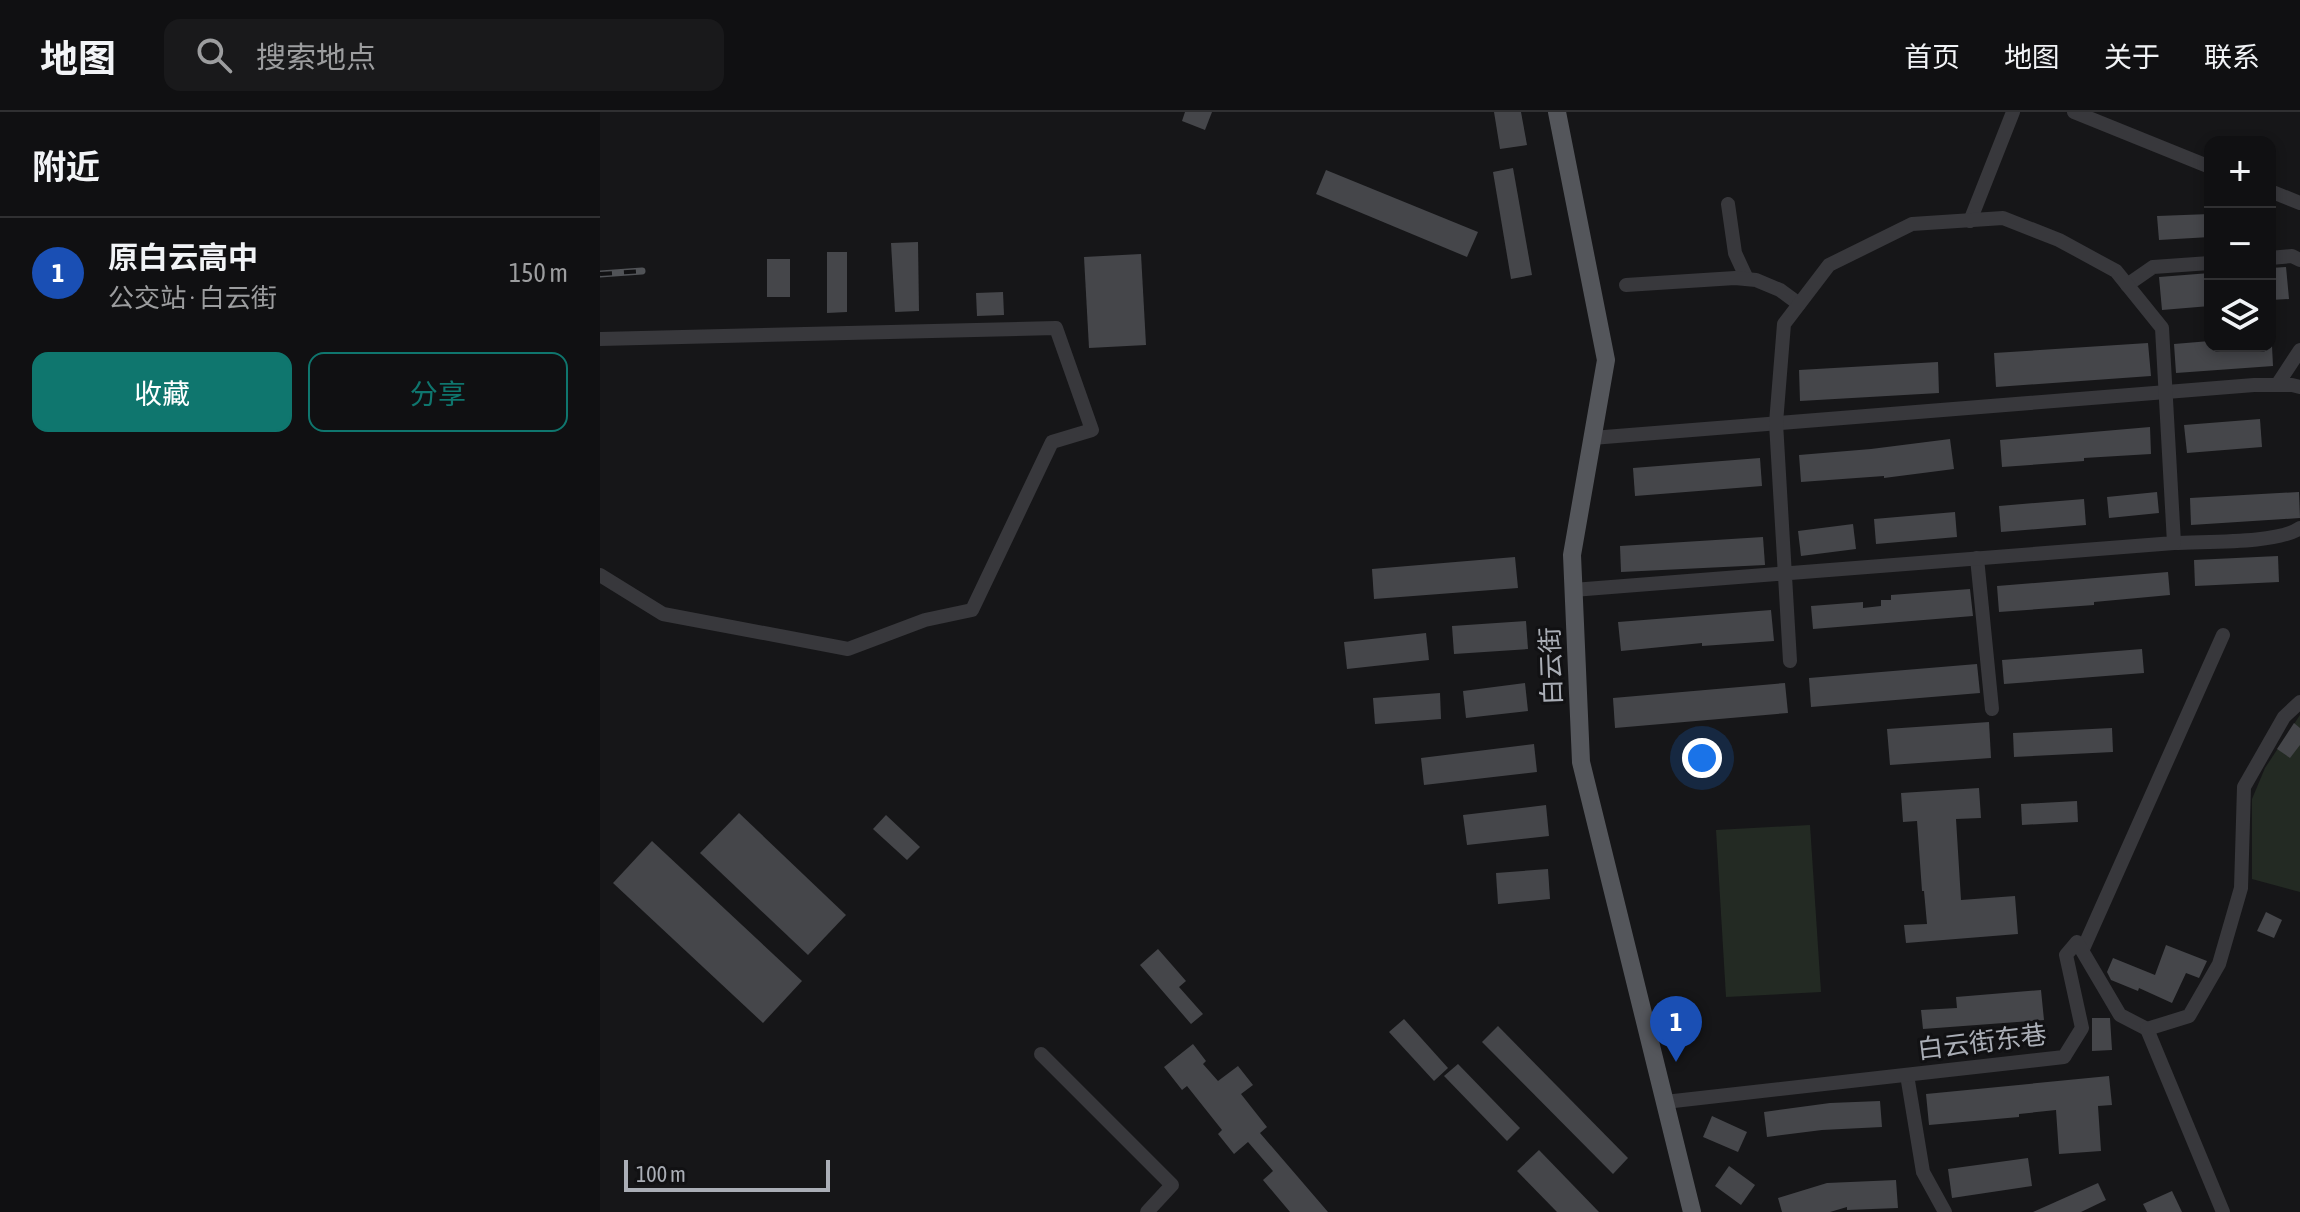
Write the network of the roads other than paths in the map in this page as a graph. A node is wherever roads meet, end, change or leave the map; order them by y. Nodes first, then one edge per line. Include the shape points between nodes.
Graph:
1 (1557, 112) edge
2 (2013, 112) edge
3 (2074, 112) edge
4 (2204, 165) edge
5 (2276, 193) edge
6 (2300, 203) edge
7 (1728, 204) dead end
8 (1970, 221) junction
9 (2276, 257) edge
10 (2300, 260) edge
11 (2204, 263) edge
12 (1747, 279) junction
13 (1626, 285) dead end
14 (2127, 285) junction
15 (1799, 304) junction
16 (600, 339) edge
17 (2300, 350) edge
18 (2277, 385) junction
19 (2300, 387) edge
20 (2165, 392) junction
21 (1776, 423) junction
22 (1592, 438) junction
23 (2300, 528) edge
24 (2174, 543) junction
25 (1977, 558) junction
26 (1784, 572) junction
27 (600, 575) edge
28 (1573, 590) junction
29 (2223, 635) dead end
30 (1790, 661) dead end
31 (2300, 702) edge
32 (1992, 709) dead end
33 (2083, 949) junction
34 (2147, 1029) junction
35 (1041, 1054) dead end
36 (1907, 1075) junction
37 (1665, 1102) junction
38 (1147, 1212) edge
39 (1692, 1212) edge
40 (1945, 1212) edge
41 (2223, 1212) edge

1 - 22 main road, 白云街 via 1606,360
2 - 8 street
3 - 4 street
5 - 6 street
7 - 12 street via 1735,253
8 - 14 street via 2003,218 2059,240 2116,271
8 - 15 street via 1912,224 1829,265
9 - 10 street
11 - 14 street via 2153,267
12 - 13 street
12 - 15 street via 1780,290
14 - 20 street via 2162,328
15 - 21 street via 1784,324
16 - 27 street via 1056,328 1092,430 1052,442 972,610 925,620 848,649 663,614
17 - 18 street
18 - 19 street
18 - 20 street
20 - 21 street
20 - 24 street
21 - 22 street
21 - 26 street
22 - 28 main road, 白云街 via 1572,555
23 - 24 street via 2269,538
24 - 25 street
25 - 26 street
25 - 32 street
26 - 28 street
26 - 30 street
28 - 37 main road, 白云街 via 1581,762
29 - 33 street
31 - 34 street via 2284,717 2244,787 2241,888 2219,964 2189,1016
33 - 34 street via 2120,1015
33 - 36 street, 白云街东巷 via 2077,942 2066,955 2082,1028 2064,1057
34 - 41 street
35 - 38 street via 1172,1185
36 - 37 street, 白云街东巷
36 - 40 street via 1923,1172
37 - 39 main road, 白云街

